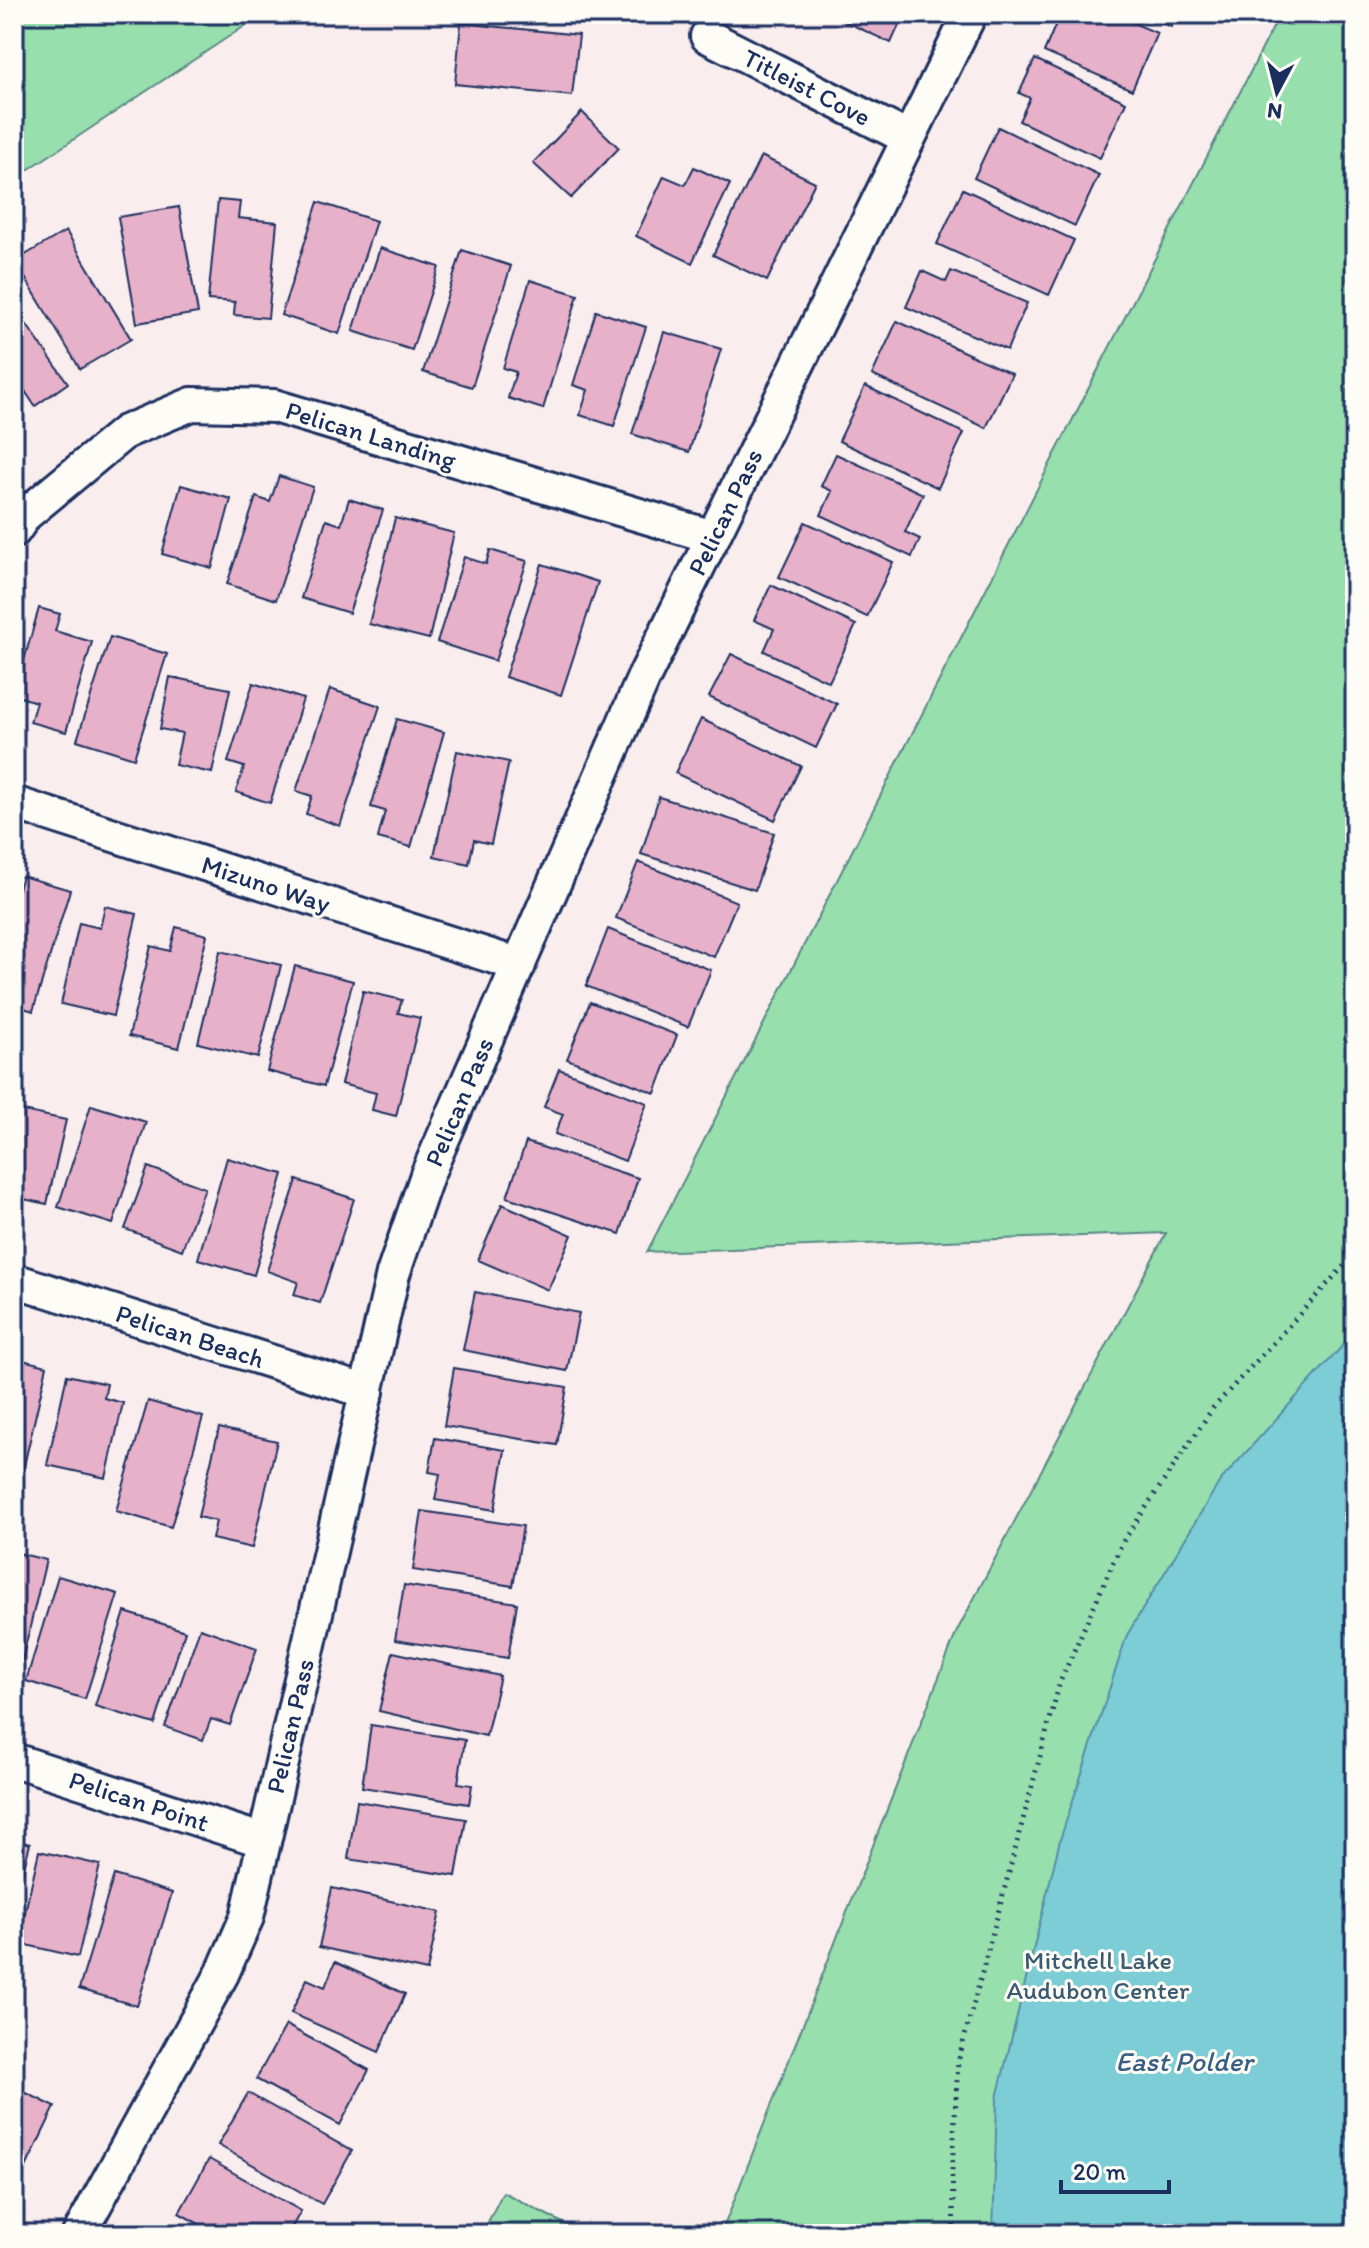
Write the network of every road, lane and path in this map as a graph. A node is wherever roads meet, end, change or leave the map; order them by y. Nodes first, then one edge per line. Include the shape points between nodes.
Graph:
1 (970, 14) edge
2 (707, 36) dead end
3 (908, 138) junction
4 (14, 531) edge
5 (713, 537) junction
6 (14, 803) edge
7 (519, 965) junction
8 (1355, 1254) edge
9 (14, 1280) edge
10 (367, 1392) junction
11 (14, 1760) edge
12 (264, 1841) junction
13 (79, 2234) edge
14 (954, 2234) edge

1 - 3 street, Pelican Pass
2 - 3 street, Titleist Cove
3 - 5 street, Pelican Pass
4 - 5 street, Pelican Landing via 25,515 125,432 192,404 274,406
5 - 7 street, Pelican Pass via 644,677
6 - 7 street, Mizuno Way
7 - 10 street, Pelican Pass via 422,1189 393,1274
8 - 14 path via 1213,1408 1122,1543 1060,1682 958,2062
9 - 10 street, Pelican Beach
10 - 12 street, Pelican Pass
11 - 12 street, Pelican Point
12 - 13 street, Pelican Pass via 247,1917 222,1974

